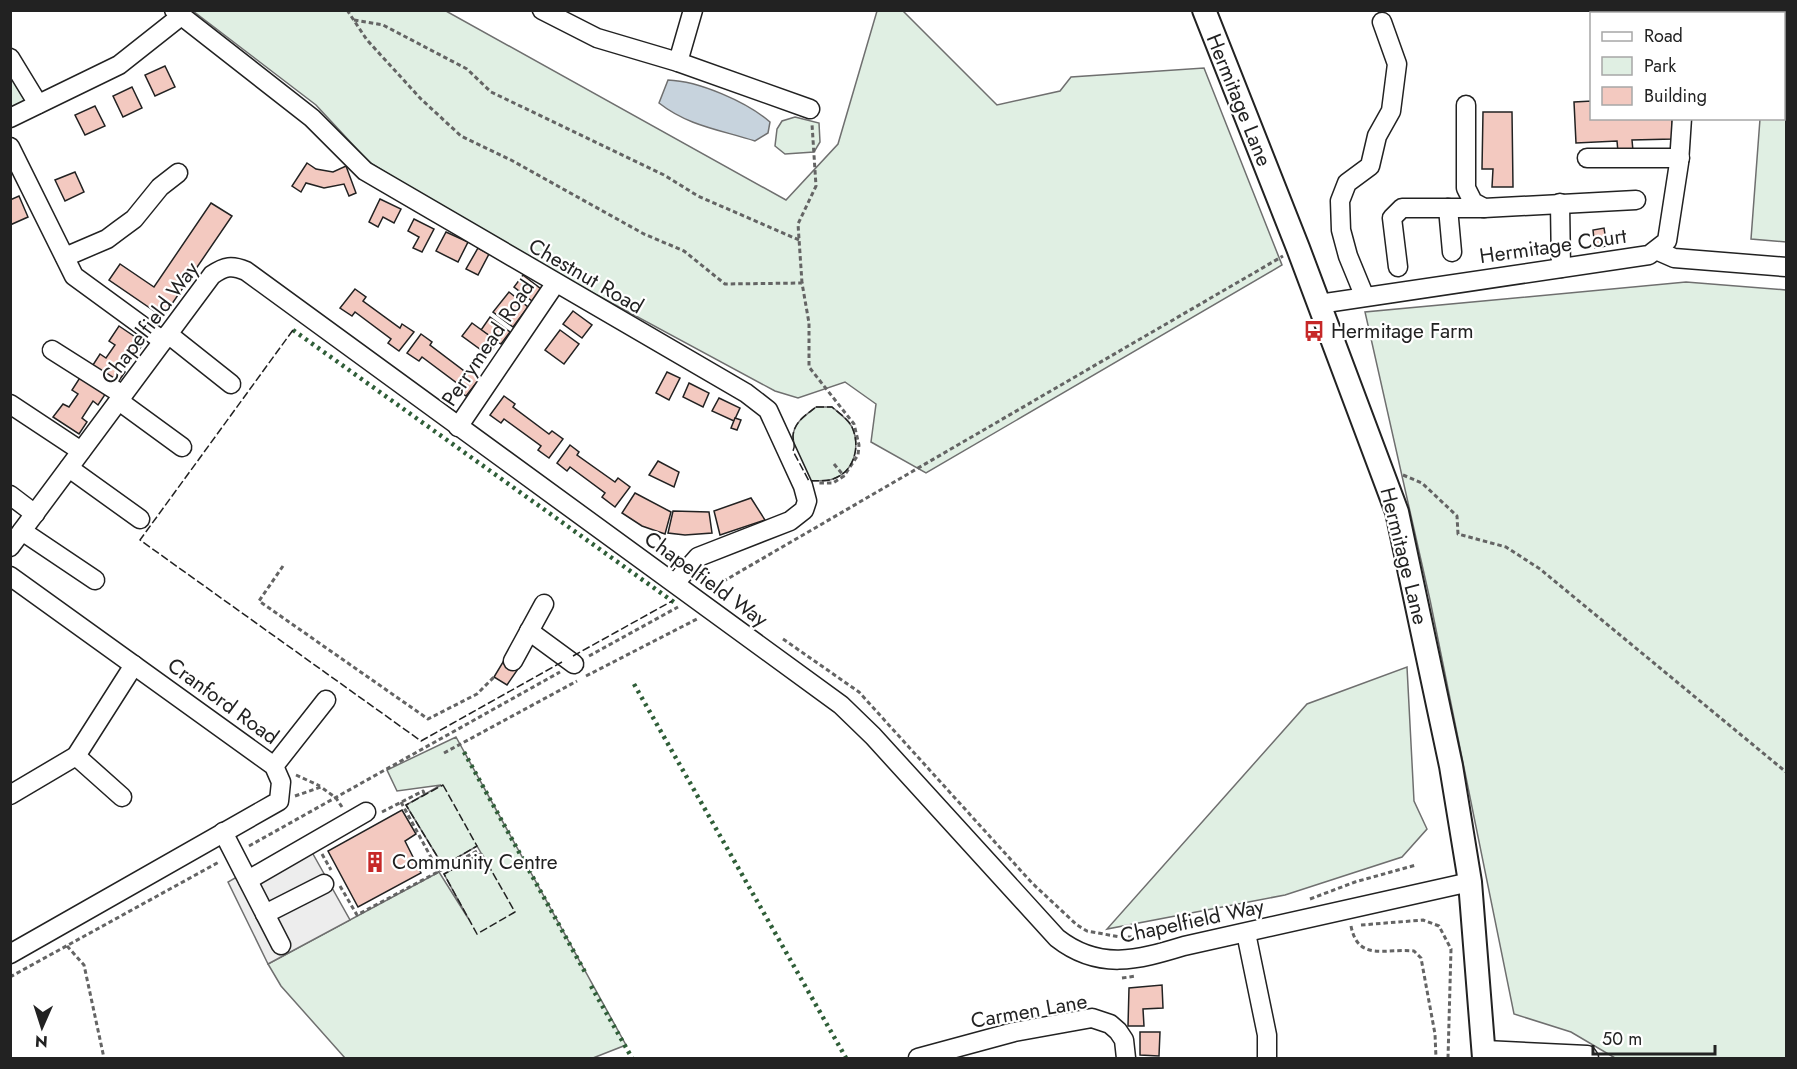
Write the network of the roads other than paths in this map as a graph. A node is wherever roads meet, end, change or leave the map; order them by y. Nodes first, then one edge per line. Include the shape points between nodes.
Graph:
1 (542, 10) edge
2 (693, 10) edge
3 (1204, 10) edge
4 (178, 13) edge
5 (1382, 22) dead end
6 (11, 61) edge
7 (678, 62) junction
8 (38, 104) junction
9 (1466, 105) dead end
10 (810, 110) road end
11 (10, 118) edge
12 (1682, 120) edge
13 (10, 147) edge
14 (1587, 158) dead end
15 (1680, 158) junction
16 (178, 173) dead end
17 (1636, 200) dead end
18 (1560, 203) junction
19 (1448, 208) junction
20 (1484, 208) junction
21 (1658, 251) junction
22 (1452, 252) dead end
23 (65, 257) junction
24 (1398, 267) dead end
25 (1786, 267) edge
26 (1561, 268) junction
27 (555, 284) junction
28 (1364, 295) junction
29 (1319, 304) junction
30 (165, 338) junction
31 (52, 350) dead end
32 (231, 384) dead end
33 (121, 398) junction
34 (10, 404) edge
35 (458, 427) junction
36 (182, 447) dead end
37 (81, 451) junction
38 (69, 468) junction
39 (10, 495) edge
40 (35, 514) junction
41 (140, 519) dead end
42 (22, 531) junction
43 (10, 547) edge
44 (10, 576) edge
45 (95, 580) dead end
46 (674, 592) junction
47 (544, 604) dead end
48 (529, 631) junction
49 (513, 662) dead end
50 (574, 664) road end
51 (134, 665) junction
52 (326, 700) dead end
53 (76, 756) junction
54 (274, 766) junction
55 (10, 795) edge
56 (122, 797) dead end
57 (366, 812) road end
58 (223, 832) junction
59 (248, 880) junction
60 (1470, 882) junction
61 (324, 884) dead end
62 (265, 914) junction
63 (1246, 933) junction
64 (281, 945) dead end
65 (10, 954) edge
66 (1484, 1054) edge
67 (918, 1059) edge
68 (1126, 1059) edge
69 (1267, 1059) edge
70 (1589, 1059) edge

1 - 7 street via 597,38
2 - 7 street
3 - 29 main road, Hermitage Lane
4 - 8 street via 119,65
4 - 27 street, Chestnut Road via 312,118 365,171
5 - 28 street via 1396,64 1391,111 1377,136 1370,166 1347,183 1340,201 1343,238
6 - 8 street
7 - 10 street
8 - 11 street
9 - 20 street via 1466,189 1473,202
12 - 15 street, Hermitage Court
13 - 23 street
14 - 15 street
15 - 21 street, Hermitage Court via 1667,241
16 - 23 street via 160,187 134,219 106,239
17 - 18 street
18 - 20 street
18 - 26 street
19 - 20 street
19 - 22 street
19 - 24 street via 1402,208 1392,218
21 - 25 street via 1674,258
21 - 26 street, Hermitage Court
23 - 30 street via 74,276
26 - 28 street, Hermitage Court
27 - 35 street, Perrymead Road
27 - 46 street, Chestnut Road via 746,393 768,411 803,486 807,501 798,516 698,557
28 - 29 street, Hermitage Court
29 - 60 main road, Hermitage Lane via 1397,512 1451,766
30 - 32 street
30 - 33 street, Chapelfield Way
30 - 35 street, Chapelfield Way via 212,275 222,267 235,266
31 - 33 street
33 - 36 street
33 - 37 street, Chapelfield Way
34 - 37 street
35 - 46 street, Chapelfield Way
37 - 38 street, Chapelfield Way
38 - 40 street, Chapelfield Way
38 - 41 street
39 - 40 street
40 - 42 street, Chapelfield Way
42 - 43 street, Chapelfield Way
42 - 45 street
44 - 51 street, Cranford Road
46 - 63 street, Chapelfield Way via 693,601 858,720 1068,947 1101,959 1139,960
47 - 48 street
48 - 49 street
48 - 50 street
51 - 53 street
51 - 54 street, Cranford Road
52 - 54 street
53 - 55 street
53 - 56 street
54 - 58 street, Cranford Road via 282,782 279,801
57 - 59 street
58 - 59 street
58 - 65 street
59 - 62 street
60 - 63 street, Chapelfield Way
60 - 66 main road, Hermitage Lane
61 - 62 street
62 - 64 street
63 - 69 street via 1267,1035
66 - 70 street via 1587,1055
67 - 68 street, Carmen Lane via 1014,1032 1092,1018 1118,1031 1124,1040

